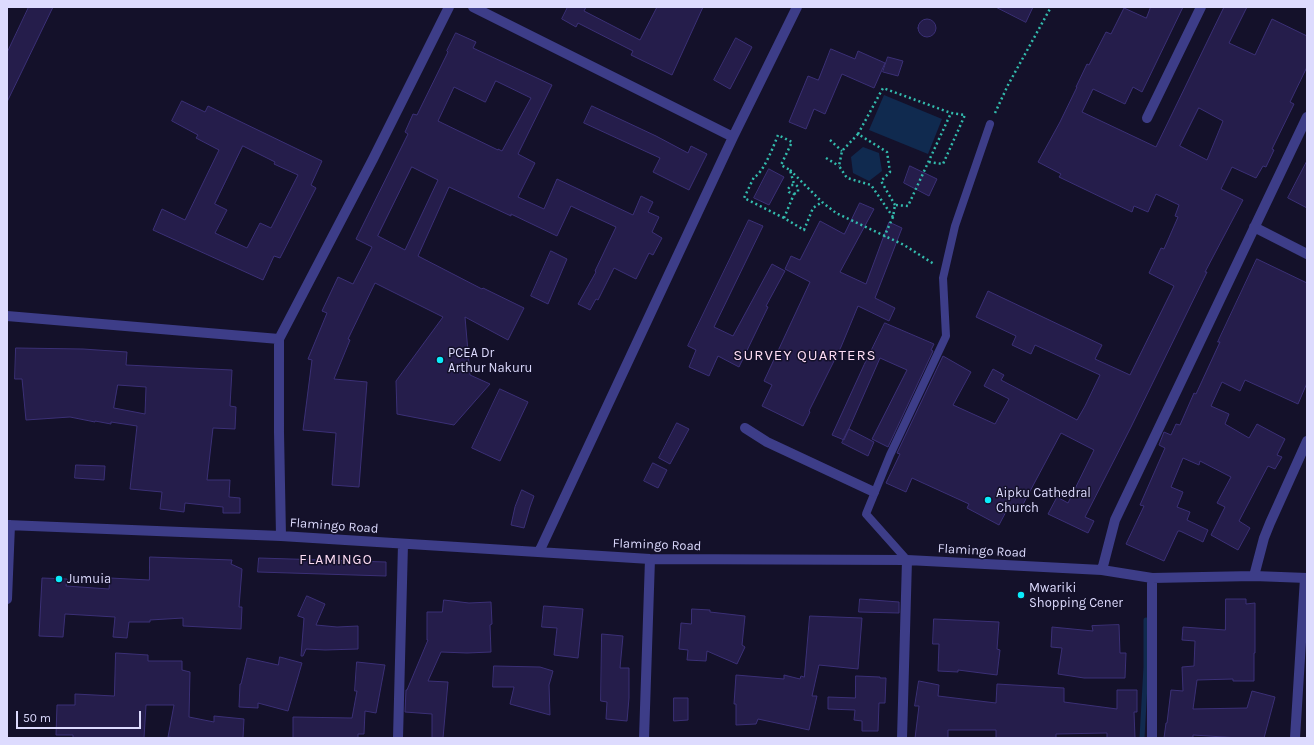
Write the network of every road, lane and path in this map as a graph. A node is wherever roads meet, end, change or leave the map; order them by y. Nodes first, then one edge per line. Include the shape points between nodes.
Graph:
1 (448, 7) edge
2 (473, 7) edge
3 (797, 7) edge
4 (1051, 7) edge
5 (1201, 7) edge
6 (951, 113) junction
7 (1307, 117) edge
8 (1147, 118) dead end
9 (990, 124) joint
10 (858, 134) junction
11 (733, 137) junction
12 (830, 140) dead end
13 (842, 151) junction
14 (826, 158) dead end
15 (929, 162) junction
16 (839, 166) junction
17 (790, 170) junction
18 (794, 184) junction
19 (794, 194) junction
20 (822, 202) junction
21 (895, 205) junction
22 (893, 217) junction
23 (784, 218) junction
24 (1254, 228) junction
25 (884, 237) junction
26 (1307, 254) edge
27 (944, 278) junction
28 (7, 316) edge
29 (280, 339) junction
30 (745, 428) dead end
31 (1307, 441) edge
32 (874, 492) junction
33 (9, 525) edge
34 (281, 536) junction
35 (403, 544) junction
36 (539, 552) junction
37 (650, 559) junction
38 (907, 560) junction
39 (1102, 570) junction
40 (1254, 576) junction
41 (1152, 578) junction
42 (1306, 578) edge
43 (7, 599) edge
44 (398, 738) edge
45 (644, 738) edge
46 (902, 738) edge
47 (1152, 738) edge
48 (1295, 738) edge

1 - 29 street
2 - 11 street
3 - 11 street
4 - 9 path via 1008,85
5 - 8 street
6 - 10 path via 883,88
6 - 15 path
6 - 15 path via 965,116 943,164
7 - 24 street
9 - 27 lane via 955,226
10 - 13 path
10 - 21 path via 887,152 890,172 881,181
11 - 36 street
12 - 13 path
13 - 16 path
14 - 16 path
15 - 21 path via 908,206
16 - 22 path via 847,178 870,185
17 - 18 path
17 - 20 path
17 - 23 path via 781,165 792,142 778,135 765,164 759,175 754,177 744,198
18 - 19 path via 798,189
18 - 19 path via 788,189
19 - 23 path
20 - 23 path via 812,208 804,230
20 - 25 path via 836,213
21 - 22 path
22 - 25 path
24 - 26 street
24 - 39 street via 1115,520
25 - 27 path via 904,245 935,264
27 - 32 lane via 946,336
28 - 29 street
29 - 34 street
30 - 32 street via 767,442
31 - 40 street via 1264,538
32 - 38 lane via 866,514
33 - 34 street, Flamingo Road
33 - 43 street
34 - 35 street, Flamingo Road
35 - 36 street, Flamingo Road
35 - 44 street
36 - 37 street, Flamingo Road
37 - 38 street, Flamingo Road
37 - 45 street
38 - 39 street, Flamingo Road
38 - 46 street
39 - 41 street, Flamingo Road
40 - 41 street, Flamingo Road
40 - 42 street, Flamingo Road
41 - 47 street
42 - 48 street

